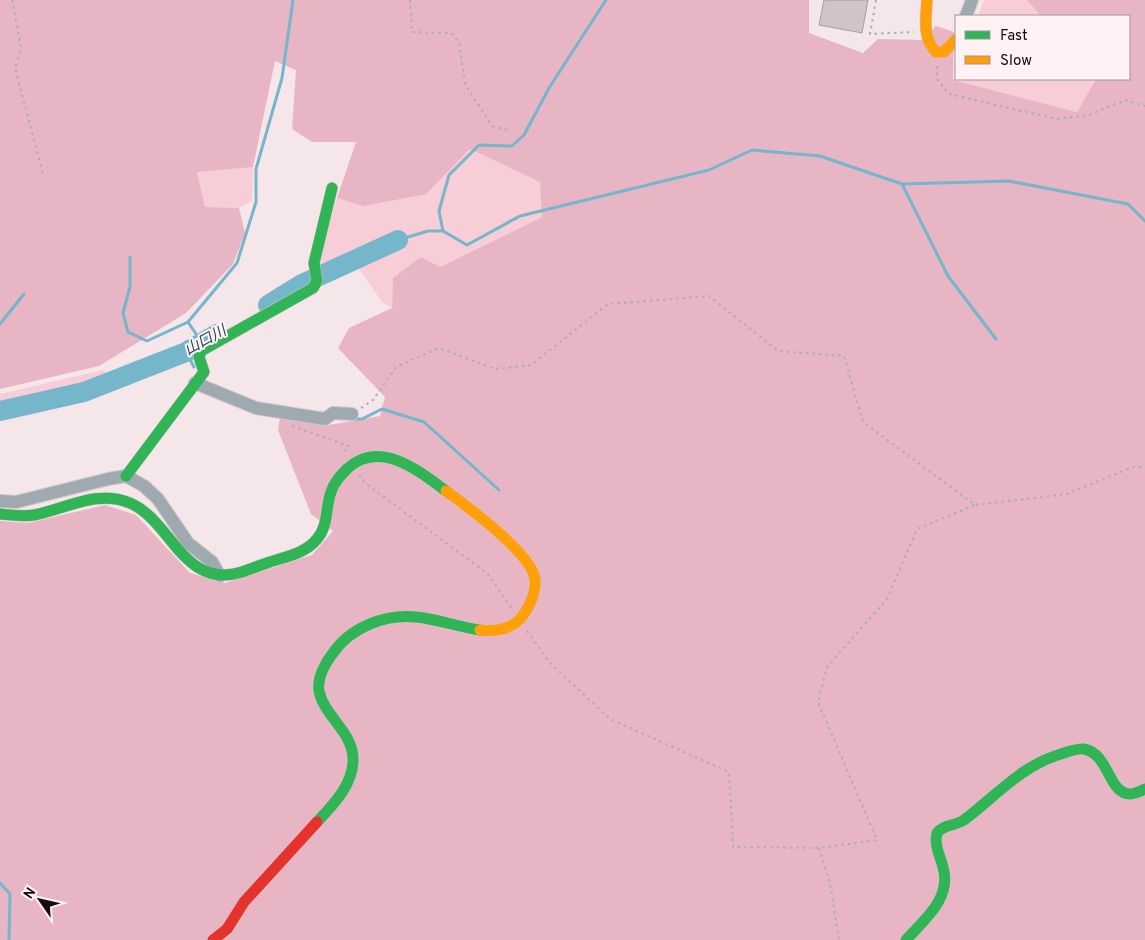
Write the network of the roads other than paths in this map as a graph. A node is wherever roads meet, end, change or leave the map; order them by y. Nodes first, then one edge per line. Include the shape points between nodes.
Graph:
1 (927, 0) edge
2 (972, 0) edge
3 (966, 15) edge
4 (955, 40) edge
5 (332, 188) dead end
6 (195, 383) junction
7 (352, 414) road end
8 (126, 476) junction
9 (0, 501) edge
10 (0, 514) edge
11 (220, 576) junction
12 (1145, 788) edge
13 (213, 940) edge
14 (906, 940) edge

1 - 4 street via 925,31 930,48 944,52
2 - 3 street
5 - 6 street via 314,263 316,276 313,288 201,351 199,357 204,372
6 - 7 street via 256,408 325,419 333,413
6 - 8 street
8 - 9 street via 16,502
8 - 11 street via 158,499 188,542 212,562
10 - 11 street via 33,515 102,497 117,498 133,504 146,515 190,562
11 - 13 street via 236,574 309,548 321,536 327,522 330,492 338,478 351,464 367,456 384,456 432,480 472,511 521,554 533,571 535,580 528,609 509,628 478,630 416,616 390,617 345,639 327,660 320,675 319,693 322,704 346,736 353,757 346,786 339,798 244,902 228,929
12 - 14 street via 1134,795 1125,795 1118,790 1101,758 1092,751 1082,749 1032,764 960,822 944,826 937,833 936,842 946,872 945,888 938,904

